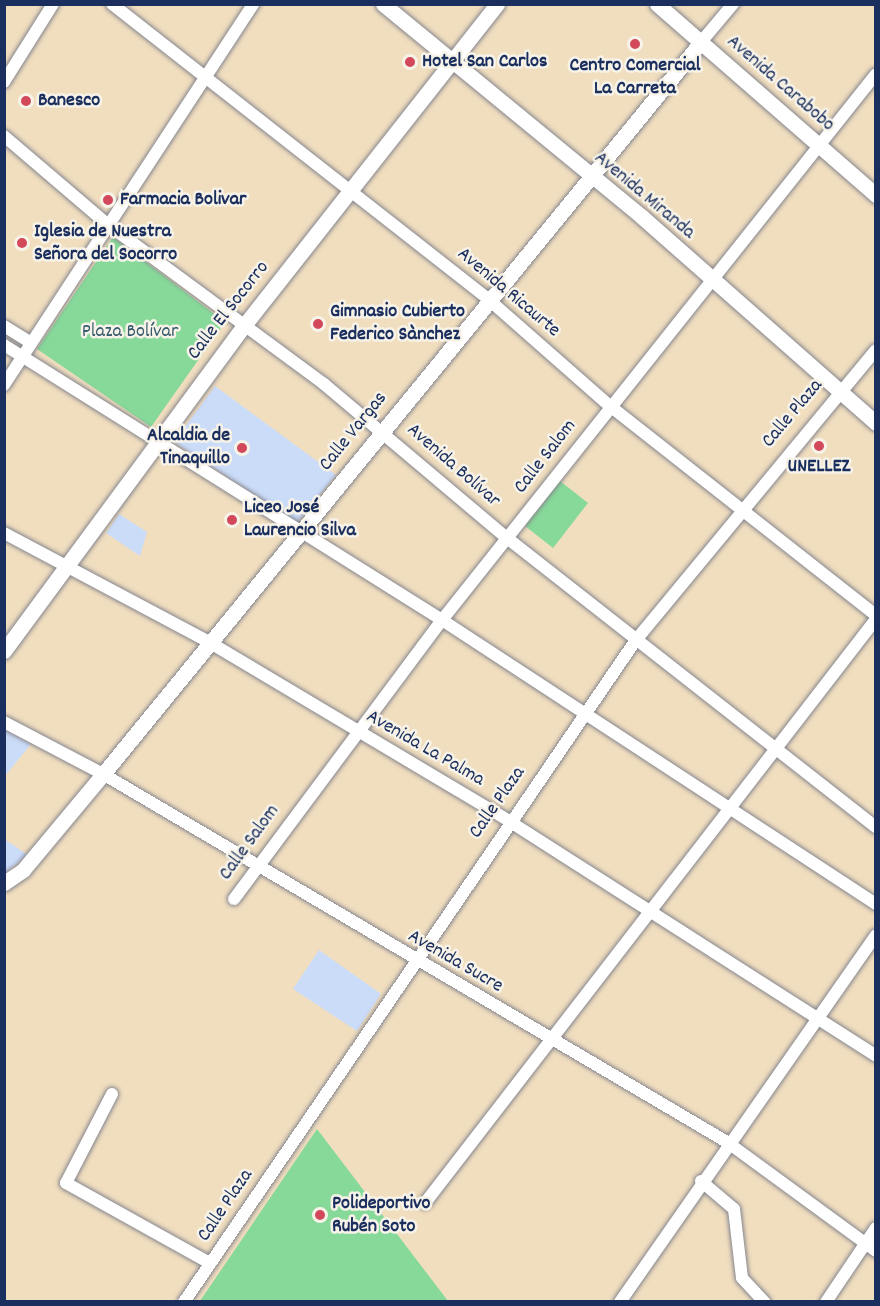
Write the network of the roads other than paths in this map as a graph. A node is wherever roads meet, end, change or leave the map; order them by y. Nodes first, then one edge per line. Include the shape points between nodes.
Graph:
1 (53, 4) edge
2 (112, 4) edge
3 (253, 4) edge
4 (383, 4) edge
5 (497, 4) edge
6 (657, 4) edge
7 (733, 4) edge
8 (701, 42) junction
9 (451, 60) junction
10 (876, 74) edge
11 (207, 79) junction
12 (4, 82) edge
13 (4, 136) edge
14 (819, 146) junction
15 (590, 177) junction
16 (351, 190) junction
17 (876, 195) edge
18 (107, 224) junction
19 (710, 280) junction
20 (488, 299) junction
21 (246, 323) junction
22 (4, 326) edge
23 (31, 343) junction
24 (4, 345) edge
25 (876, 350) edge
26 (23, 356) junction
27 (4, 385) edge
28 (837, 391) junction
29 (610, 406) junction
30 (876, 423) edge
31 (382, 431) junction
32 (158, 441) junction
33 (739, 508) junction
34 (300, 532) junction
35 (4, 533) edge
36 (507, 538) junction
37 (68, 568) junction
38 (876, 617) edge
39 (441, 620) junction
40 (636, 640) junction
41 (209, 642) junction
42 (4, 651) edge
43 (583, 715) junction
44 (4, 722) edge
45 (356, 733) junction
46 (777, 750) junction
47 (103, 774) junction
48 (730, 809) junction
49 (509, 821) junction
50 (876, 827) edge
51 (257, 866) junction
52 (4, 883) edge
53 (234, 899) dead end
54 (876, 904) edge
55 (650, 913) junction
56 (876, 935) edge
57 (412, 961) junction
58 (818, 1016) junction
59 (553, 1043) junction
60 (876, 1056) edge
61 (112, 1094) dead end
62 (727, 1142) junction
63 (700, 1181) junction
64 (425, 1203) dead end
65 (876, 1228) edge
66 (864, 1243) junction
67 (876, 1251) edge
68 (210, 1263) junction
69 (184, 1302) edge
70 (620, 1302) edge
71 (764, 1302) edge
72 (826, 1302) edge

1 - 12 street
2 - 11 street, Avenida Ricaurte
3 - 11 street
4 - 9 street, Avenida Miranda
5 - 9 street, Calle El Socorro
6 - 8 street, Avenida Carabobo
7 - 8 street, Calle Vargas
8 - 14 street, Avenida Carabobo
8 - 15 street, Calle Vargas
9 - 15 street, Avenida Miranda
9 - 16 street, Calle El Socorro
10 - 14 street, Calle Salom
11 - 16 street, Avenida Ricaurte
11 - 18 street
13 - 18 street, Avenida Bolívar
14 - 17 street, Avenida Carabobo
14 - 19 street, Calle Salom
15 - 19 street, Avenida Miranda
15 - 20 street, Calle Vargas
16 - 20 street, Avenida Ricaurte
16 - 21 street, Calle El Socorro
18 - 21 street, Avenida Bolívar
18 - 23 street
19 - 28 street, Avenida Miranda
19 - 29 street, Calle Salom
20 - 29 street, Avenida Ricaurte
20 - 31 street, Calle Vargas
21 - 31 street, Avenida Bolívar
21 - 32 street, Calle El Socorro
22 - 23 street
23 - 26 street
24 - 26 street
25 - 28 street, Calle Plaza
26 - 27 street
26 - 32 street
28 - 30 street, Avenida Miranda
28 - 33 street, Calle Plaza
29 - 33 street, Avenida Ricaurte
29 - 36 street, Calle Salom
31 - 34 street, Calle Vargas
31 - 36 street, Avenida Bolívar
32 - 34 street
32 - 37 street, Calle El Socorro
33 - 38 street, Avenida Ricaurte
33 - 40 street, Calle Plaza
34 - 39 street
34 - 41 street, Calle Vargas
35 - 37 street, Avenida La Palma
36 - 39 street, Calle Salom
36 - 40 street, Avenida Bolívar
37 - 41 street, Avenida La Palma
37 - 42 street, Calle El Socorro
38 - 46 street
39 - 43 street
39 - 45 street, Calle Salom
40 - 43 street, Calle Plaza
40 - 46 street, Avenida Bolívar
41 - 45 street, Avenida La Palma
41 - 47 street, Calle Vargas
43 - 48 street
43 - 49 street, Calle Plaza
44 - 47 street, Avenida Sucre
45 - 49 street, Avenida La Palma
45 - 51 street, Calle Salom
46 - 48 street
46 - 50 street, Avenida Bolívar
47 - 51 street, Avenida Sucre
47 - 52 street, Calle Vargas via 23,870
48 - 54 street
48 - 55 street
49 - 55 street, Avenida La Palma
49 - 57 street, Calle Plaza
51 - 53 street, Calle Salom
51 - 57 street, Avenida Sucre
55 - 58 street, Avenida La Palma
55 - 59 street
56 - 58 street
57 - 59 street, Avenida Sucre
57 - 68 street, Calle Plaza
58 - 60 street, Avenida La Palma
58 - 62 street
59 - 62 street, Avenida Sucre
59 - 64 street
61 - 68 street via 66,1183
62 - 63 street
62 - 66 street, Avenida Sucre
63 - 70 street
63 - 71 street via 734,1209 742,1278
65 - 66 street
66 - 67 street, Avenida Sucre
66 - 72 street
68 - 69 street, Calle Plaza

